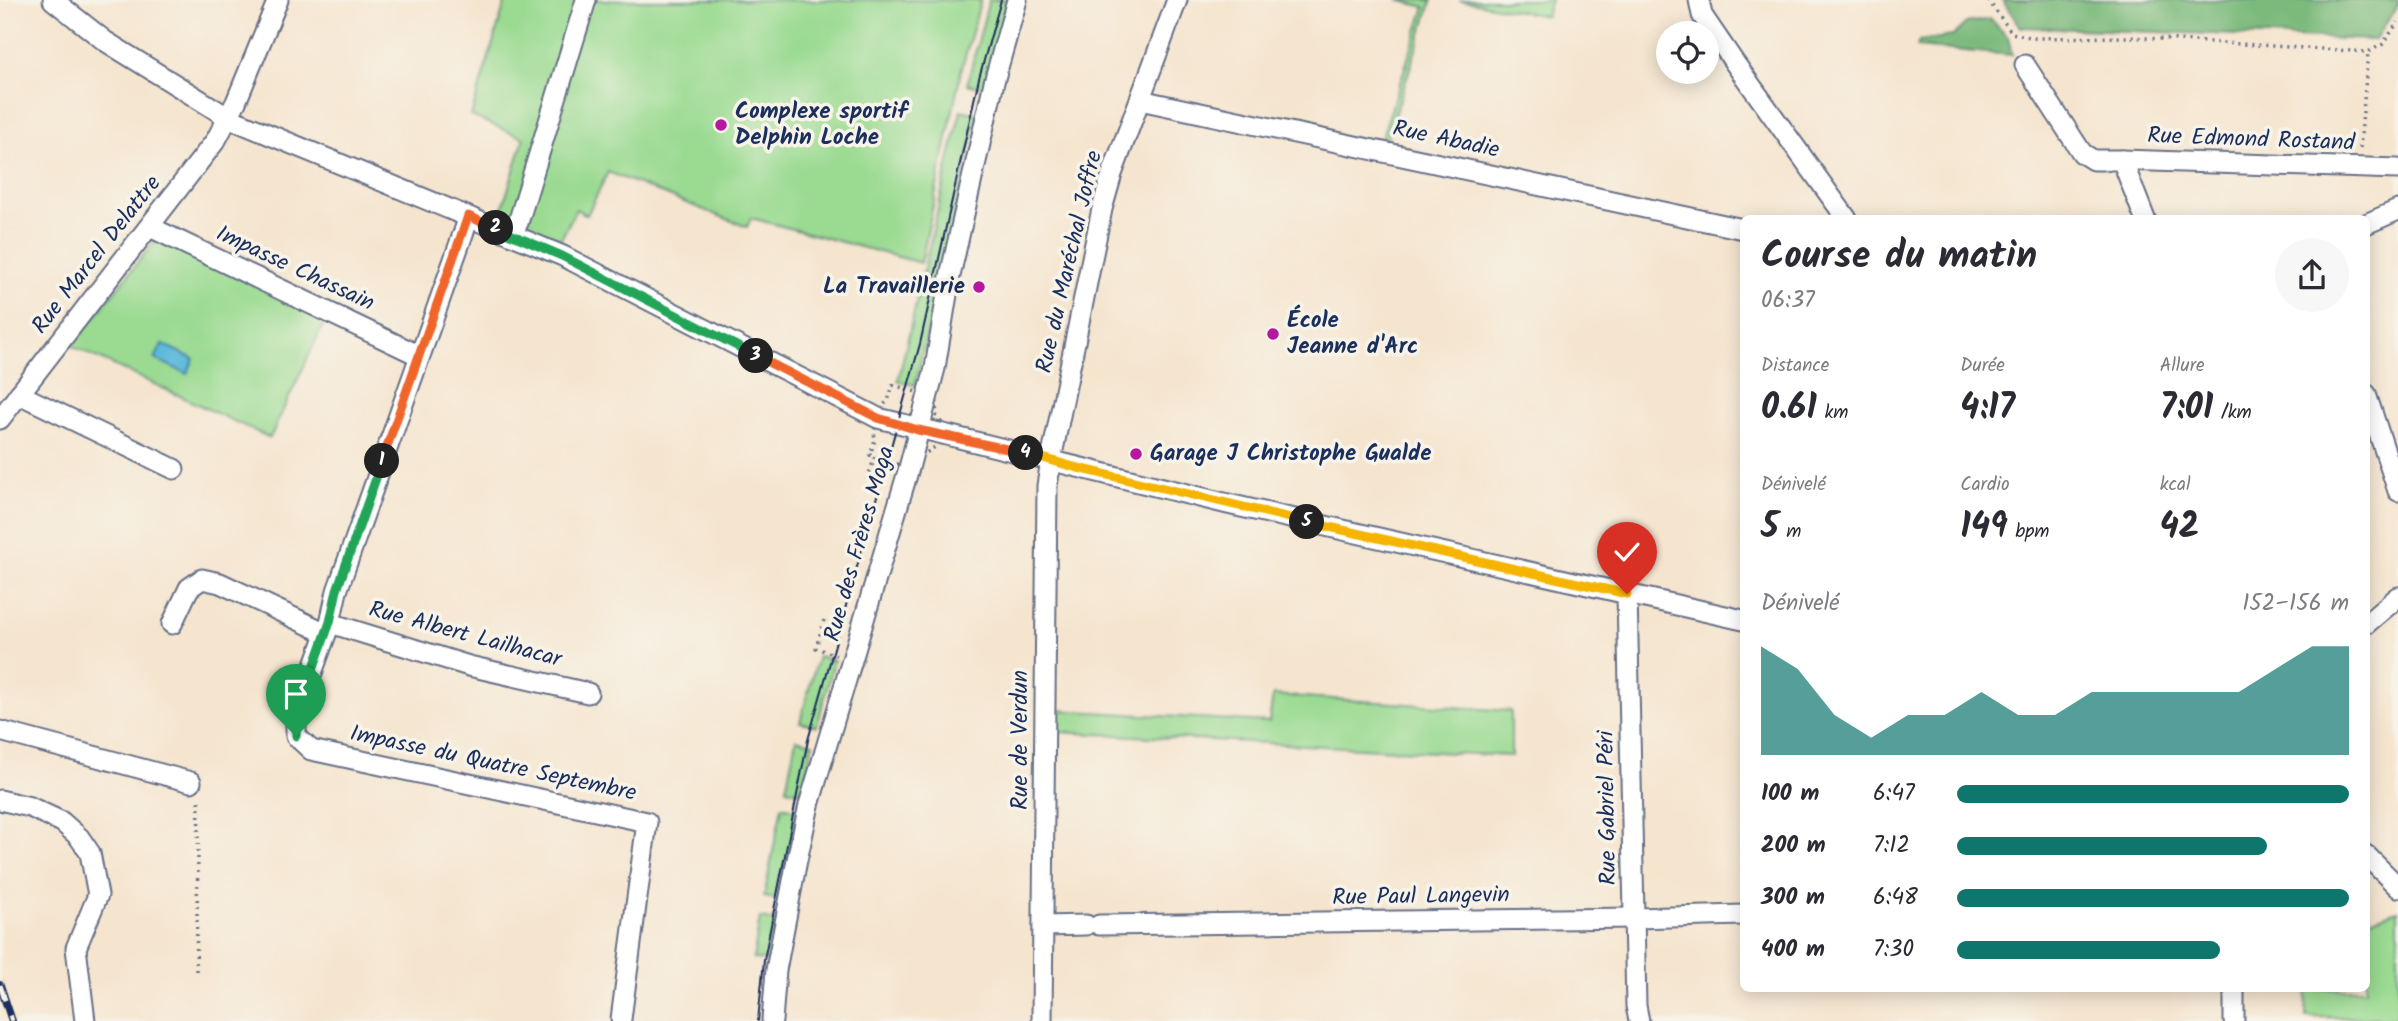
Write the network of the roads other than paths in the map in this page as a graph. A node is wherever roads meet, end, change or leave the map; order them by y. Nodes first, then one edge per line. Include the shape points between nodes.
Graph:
1 (53, 0) edge
2 (278, 0) edge
3 (586, 0) edge
4 (1017, 0) edge
5 (1177, 0) edge
6 (1699, 0) edge
7 (2025, 65) dead end
8 (1140, 100) junction
9 (229, 118) junction
10 (2122, 160) junction
11 (2398, 169) edge
12 (2398, 210) edge
13 (1844, 215) edge
14 (2143, 215) edge
15 (468, 216) junction
16 (2370, 222) edge
17 (518, 223) dead end
18 (150, 227) junction
19 (1740, 228) edge
20 (418, 355) junction
21 (19, 394) junction
22 (2370, 406) edge
23 (0, 419) edge
24 (918, 430) junction
25 (1051, 460) junction
26 (174, 469) dead end
27 (2398, 492) edge
28 (1627, 594) junction
29 (2398, 597) edge
30 (1740, 619) edge
31 (2370, 621) edge
32 (172, 624) dead end
33 (328, 628) junction
34 (588, 693) dead end
35 (0, 731) edge
36 (191, 782) road end
37 (0, 800) edge
38 (2370, 859) edge
39 (2398, 887) edge
40 (1740, 915) edge
41 (1635, 919) junction
42 (1044, 926) junction
43 (2234, 992) edge
44 (621, 1019) dead end
45 (85, 1021) edge
46 (772, 1021) edge
47 (1042, 1021) edge
48 (1639, 1021) edge
49 (2234, 1021) edge

1 - 9 street via 106,41
2 - 9 street, Rue Marcel Delattre
3 - 17 street
4 - 24 street, Rue des Frères Moga via 991,95
5 - 8 street, Rue du Maréchal Joffre
6 - 13 street via 1702,16
7 - 10 street via 2082,153 2093,160
8 - 19 street, Rue Abadie
8 - 25 street, Rue du Maréchal Joffre via 1102,209
9 - 15 street
9 - 18 street, Rue Marcel Delattre
10 - 11 street, Rue Edmond Rostand
10 - 14 street, Rue Edmond Rostand
12 - 16 street
15 - 20 street, Impasse du Quatre Septembre
15 - 24 street via 562,256 872,415
18 - 20 street, Impasse Chassain
18 - 21 street, Rue Marcel Delattre
20 - 33 street, Impasse du Quatre Septembre
21 - 23 street, Rue Marcel Delattre
21 - 26 street
22 - 27 street
24 - 25 street
24 - 46 street, Rue des Frères Moga via 809,805 776,970
25 - 28 street
25 - 42 street, Rue de Verdun via 1047,486
28 - 30 street
28 - 41 street, Rue Gabriel Péri
29 - 31 street
32 - 33 street, Rue Albert Lailhacar via 189,588 202,579
33 - 34 street, Rue Albert Lailhacar
33 - 44 street, Impasse du Quatre Septembre via 296,717 296,736 311,750 648,822
35 - 36 street
37 - 45 street via 62,822 90,853 98,895 76,948
38 - 39 street
40 - 41 street, Rue Paul Langevin
41 - 42 street, Rue Paul Langevin
41 - 48 street, Rue Gabriel Péri
42 - 47 street, Rue de Verdun
43 - 49 street

